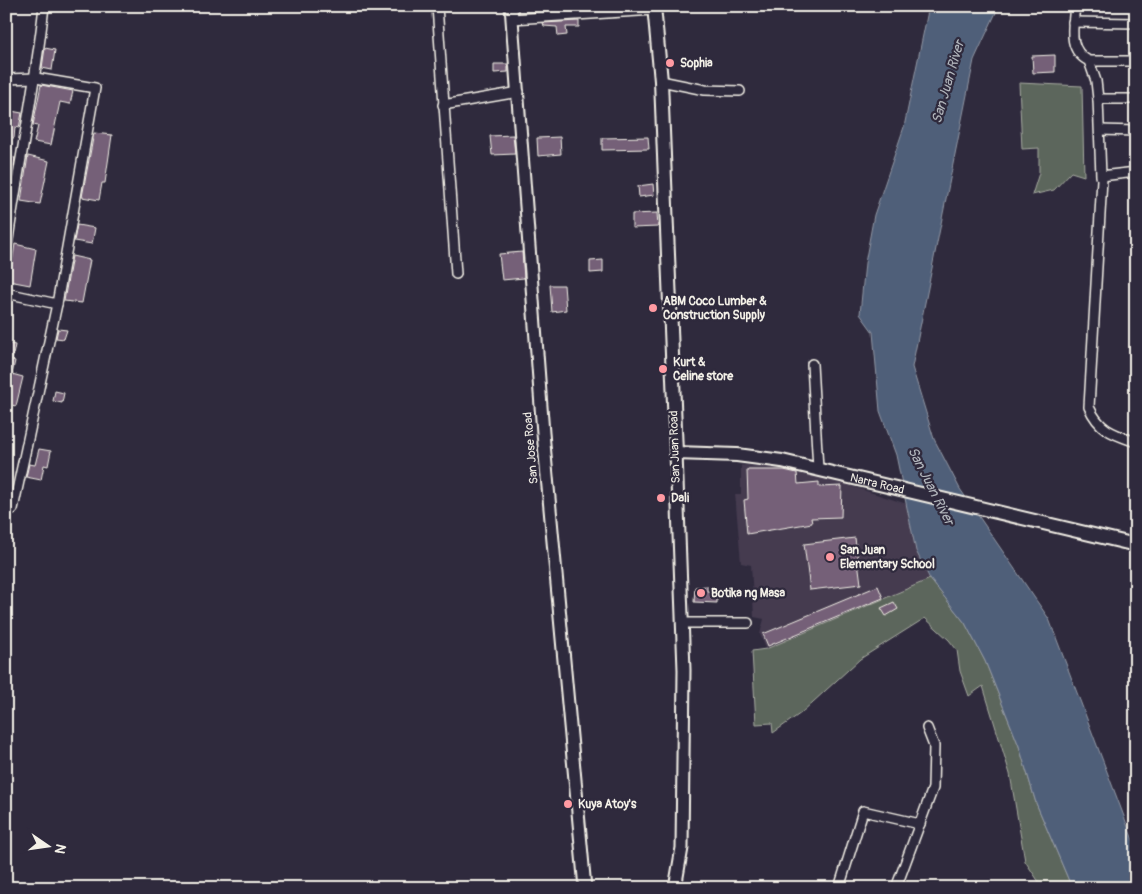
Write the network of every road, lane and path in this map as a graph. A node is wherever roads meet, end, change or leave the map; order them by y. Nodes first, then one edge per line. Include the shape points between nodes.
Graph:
1 (44, 6) edge
2 (437, 6) edge
3 (511, 6) edge
4 (1075, 6) edge
5 (654, 8) edge
6 (512, 19) junction
7 (1073, 22) junction
8 (1136, 23) edge
9 (1089, 61) junction
10 (1136, 61) edge
11 (36, 78) junction
12 (6, 79) edge
13 (661, 81) junction
14 (740, 91) dead end
15 (519, 92) junction
16 (1098, 99) junction
17 (1136, 99) edge
18 (443, 106) junction
19 (1100, 130) junction
20 (1136, 131) edge
21 (1136, 172) edge
22 (1102, 179) dead end
23 (6, 254) edge
24 (456, 274) dead end
25 (6, 293) edge
26 (57, 304) junction
27 (812, 364) dead end
28 (1136, 442) edge
29 (676, 453) junction
30 (818, 469) junction
31 (6, 507) edge
32 (1136, 545) edge
33 (682, 623) junction
34 (748, 623) dead end
35 (927, 728) dead end
36 (920, 824) junction
37 (585, 888) edge
38 (675, 888) edge
39 (839, 888) edge
40 (896, 888) edge

1 - 11 street
2 - 18 street
3 - 6 street, San Jose Road
4 - 7 street
5 - 6 street
5 - 13 main road, San Juan Road
6 - 15 street, San Jose Road
7 - 8 street
7 - 9 street via 1072,44 1080,56
9 - 10 street
9 - 16 street
11 - 12 street
11 - 23 street
11 - 26 street via 95,88
13 - 14 street via 705,90
13 - 29 main road, San Juan Road
15 - 18 street
15 - 37 street, San Jose Road via 543,433
16 - 17 street
16 - 19 street
18 - 24 street
19 - 20 street
19 - 21 street via 1101,176
22 - 28 street via 1089,406 1095,421 1112,433
25 - 26 street
26 - 31 street via 13,509
27 - 30 street
29 - 30 main road, Narra Road via 758,457
29 - 33 street, San Juan Road
30 - 32 main road, Narra Road
33 - 34 street
33 - 38 street, San Juan Road via 682,848
35 - 36 street via 934,746 933,788
36 - 39 street via 863,811
36 - 40 street

